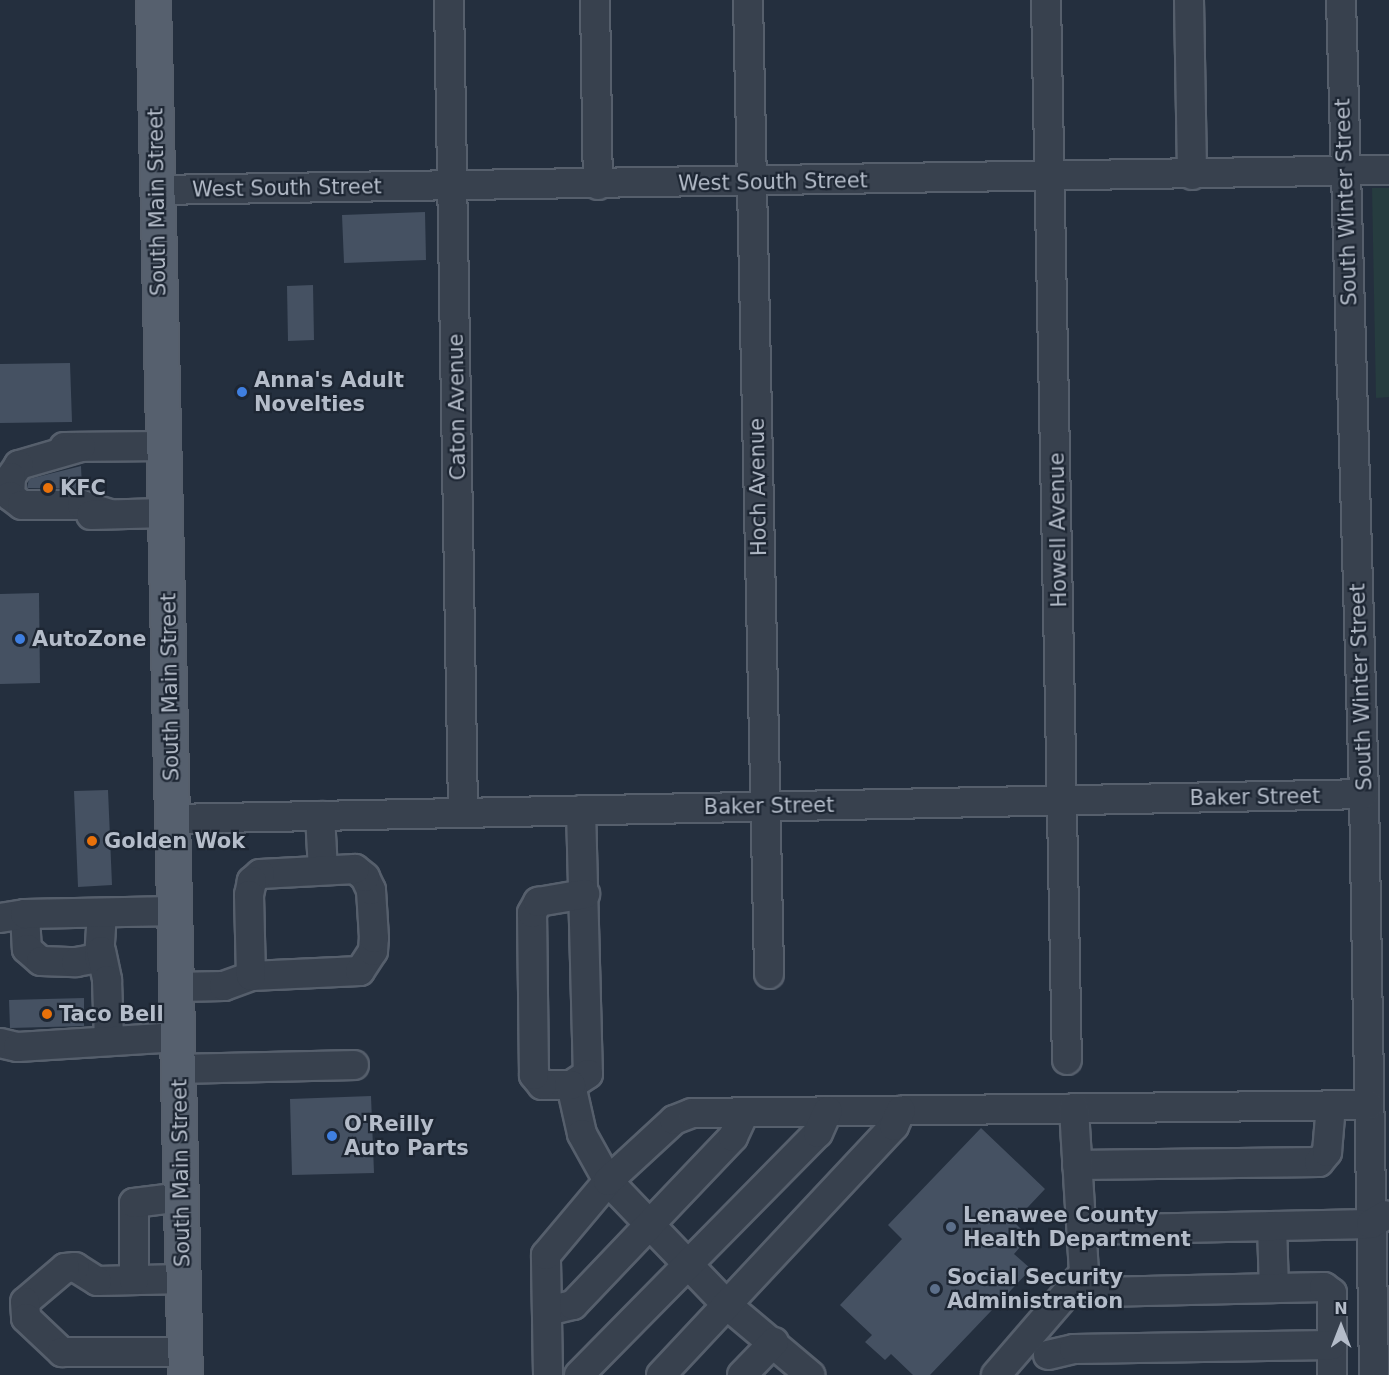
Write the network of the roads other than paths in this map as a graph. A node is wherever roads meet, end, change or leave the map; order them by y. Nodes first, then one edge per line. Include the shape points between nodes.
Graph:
1 (153, 0) edge
2 (449, 0) edge
3 (595, 0) edge
4 (748, 0) edge
5 (1046, 0) edge
6 (1189, 0) edge
7 (1341, 0) edge
8 (1389, 170) edge
9 (1345, 171) junction
10 (1192, 175) junction
11 (1050, 177) junction
12 (752, 183) junction
13 (598, 185) junction
14 (453, 186) junction
15 (156, 190) junction
16 (164, 446) junction
17 (81, 447) junction
18 (0, 465) edge
19 (0, 496) edge
20 (165, 513) junction
21 (109, 514) junction
22 (1364, 794) junction
23 (1064, 801) junction
24 (764, 805) junction
25 (581, 810) junction
26 (464, 813) junction
27 (320, 816) junction
28 (174, 819) junction
29 (323, 870) junction
30 (585, 894) junction
31 (175, 911) junction
32 (102, 912) junction
33 (12, 916) edge
34 (101, 951) junction
35 (769, 974) dead end
36 (251, 976) junction
37 (177, 987) junction
38 (109, 1040) junction
39 (0, 1043) edge
40 (178, 1053) junction
41 (1067, 1060) dead end
42 (354, 1065) dead end
43 (571, 1085) junction
44 (1331, 1105) junction
45 (1369, 1105) junction
46 (1074, 1108) junction
47 (901, 1110) junction
48 (828, 1111) junction
49 (744, 1113) junction
50 (1077, 1165) junction
51 (608, 1181) junction
52 (181, 1197) junction
53 (651, 1223) junction
54 (1383, 1224) edge
55 (1272, 1226) junction
56 (1082, 1230) junction
57 (688, 1263) junction
58 (183, 1279) junction
59 (135, 1280) junction
60 (1077, 1284) junction
61 (1274, 1288) junction
62 (727, 1305) junction
63 (547, 1311) junction
64 (774, 1342) junction
65 (1332, 1345) junction
66 (1043, 1355) edge
67 (184, 1364) edge
68 (548, 1375) edge
69 (579, 1375) edge
70 (661, 1375) edge
71 (742, 1375) edge
72 (810, 1375) edge
73 (996, 1375) edge
74 (1332, 1375) edge
75 (1374, 1375) edge

1 - 15 main road, South Main Street
2 - 14 street, Caton Avenue
3 - 13 street
4 - 12 street, Hoch Avenue
5 - 11 street, Howell Avenue
6 - 10 street
7 - 9 street, South Winter Street
8 - 9 street, West South Street
9 - 10 street, West South Street
9 - 22 street, South Winter Street
10 - 11 street, West South Street
11 - 12 street, West South Street
11 - 23 street, Howell Avenue
12 - 13 street, West South Street
12 - 24 street, Hoch Avenue
13 - 14 street, West South Street
14 - 15 street, West South Street
14 - 26 street, Caton Avenue
15 - 16 main road, South Main Street
16 - 17 street
16 - 20 main road, South Main Street
17 - 18 street via 18,448
17 - 21 street via 19,465 11,477 10,496 22,505 82,505
19 - 21 street via 21,514
20 - 21 street
20 - 28 main road, South Main Street
22 - 23 street, Baker Street
22 - 45 street, South Winter Street
23 - 24 street, Baker Street
23 - 41 street, Howell Avenue
24 - 25 street, Baker Street
24 - 35 street, Hoch Avenue
25 - 26 street, Baker Street
25 - 30 street
26 - 27 street, Baker Street
27 - 28 street, Baker Street
27 - 29 street
28 - 31 main road, South Main Street
29 - 36 street via 268,871 252,881
29 - 36 street via 355,869 371,890 374,938 366,963 360,971 349,974
30 - 43 street via 588,1074
30 - 43 street via 538,902 532,913 534,1075 542,1085
31 - 32 street
31 - 37 main road, South Main Street
32 - 33 street
32 - 34 street
33 - 34 street via 27,949 41,961 76,962 99,958
34 - 38 street via 107,980
36 - 37 street via 224,986
37 - 40 main road, South Main Street
38 - 39 street via 18,1047
38 - 40 street
40 - 42 street
40 - 52 main road, South Main Street
43 - 51 street via 582,1134
44 - 45 street
44 - 46 street
44 - 50 street via 1327,1152 1319,1162
45 - 54 street, South Winter Street
46 - 47 street
46 - 50 street
47 - 48 street
47 - 62 street via 894,1126
48 - 49 street
48 - 57 street via 818,1133
49 - 51 street via 692,1113 674,1120
49 - 53 street via 733,1137
50 - 56 street
51 - 53 street
51 - 63 street via 546,1255
52 - 58 main road, South Main Street
52 - 59 street via 134,1203
53 - 57 street
53 - 63 street via 573,1305
54 - 55 street
54 - 75 street, South Winter Street
55 - 56 street
55 - 61 street
56 - 60 street via 1084,1273
57 - 62 street
57 - 69 street
58 - 59 street
58 - 67 main road, South Main Street
59 - 67 street via 97,1281 75,1267 65,1269 25,1302 26,1318 62,1352
60 - 61 street via 1100,1292
60 - 66 street
61 - 65 street via 1324,1287 1332,1293
62 - 64 street
62 - 70 street
63 - 68 street
64 - 71 street
64 - 72 street
65 - 66 street via 1074,1349
65 - 74 street
66 - 73 street

